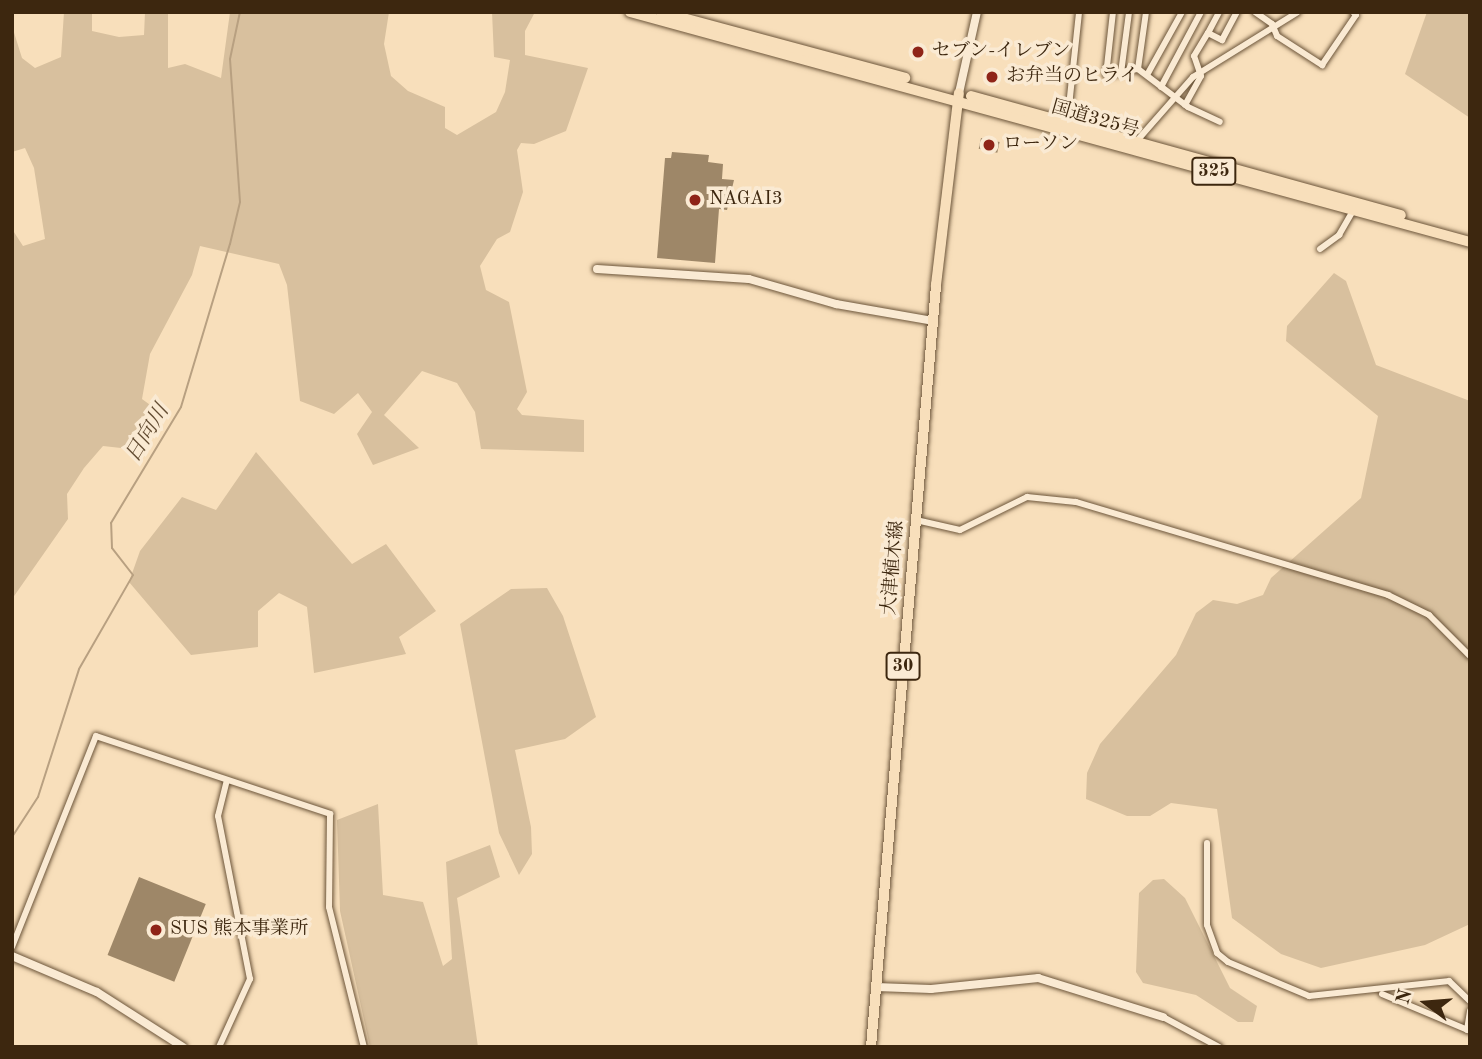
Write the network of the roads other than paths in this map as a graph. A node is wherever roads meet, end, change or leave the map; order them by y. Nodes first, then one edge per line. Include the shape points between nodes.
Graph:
1 (630, 12) edge
2 (661, 12) edge
3 (977, 12) edge
4 (1079, 12) edge
5 (1112, 12) edge
6 (1129, 12) edge
7 (1146, 12) edge
8 (1201, 12) edge
9 (1219, 12) edge
10 (1237, 12) edge
11 (1255, 12) edge
12 (1298, 12) edge
13 (1353, 12) edge
14 (1180, 13) edge
15 (688, 20) edge
16 (1274, 28) junction
17 (1208, 33) junction
18 (1138, 69) junction
19 (1121, 73) junction
20 (1199, 73) junction
21 (1147, 75) junction
22 (1161, 87) junction
23 (959, 96) junction
24 (1174, 96) junction
25 (1185, 105) junction
26 (1220, 122) dead end
27 (1067, 126) junction
28 (1134, 145) junction
29 (1354, 209) junction
30 (1470, 234) edge
31 (1470, 242) edge
32 (1320, 249) dead end
33 (597, 268) dead end
34 (933, 321) junction
35 (915, 520) junction
36 (1470, 656) edge
37 (227, 781) junction
38 (1207, 843) dead end
39 (12, 947) edge
40 (12, 956) edge
41 (876, 987) junction
42 (1377, 993) junction
43 (1470, 1001) edge
44 (1470, 1010) edge
45 (1163, 1017) joint
46 (1469, 1030) edge
47 (183, 1047) edge
48 (219, 1047) edge
49 (364, 1047) edge
50 (871, 1047) edge
51 (1219, 1047) edge

1 - 15 main road, 国道325号 / 325
2 - 15 main road, 国道325号 / 325
3 - 23 street
4 - 27 street
5 - 19 street via 1107,75
6 - 19 street
7 - 18 street
8 - 22 street
9 - 17 street
10 - 17 street via 1222,40
11 - 16 street
12 - 16 street
13 - 16 street via 1356,15 1322,65
14 - 21 street
15 - 23 main road, 国道325号 / 325
16 - 20 street
17 - 20 street via 1194,56
18 - 19 street
18 - 21 street
20 - 24 street
20 - 25 street
21 - 22 street
22 - 24 street
23 - 27 main road, 国道325号 / 325
23 - 34 main road, 大津植木線 / 30
24 - 25 street
24 - 28 street
25 - 26 street
27 - 28 main road, 国道325号 / 325
28 - 29 main road, 国道325号 / 325
28 - 30 main road, 国道325号 / 325
29 - 31 main road, 国道325号 / 325
29 - 32 street via 1339,234
33 - 34 street via 749,279 836,304
34 - 35 main road, 大津植木線 / 30
35 - 36 street via 960,530 1027,497 1076,502 1388,595 1429,615
35 - 41 main road, 大津植木線 / 30
37 - 39 street via 96,736
37 - 48 street via 218,816 250,979
37 - 49 street via 330,814 329,906
38 - 42 street via 1204,902 1217,953 1309,996
40 - 47 street via 97,992
41 - 45 street via 931,989 1038,978
41 - 50 main road, 大津植木線 / 30
42 - 43 street via 1449,981
42 - 46 street
44 - 46 street
45 - 51 street

